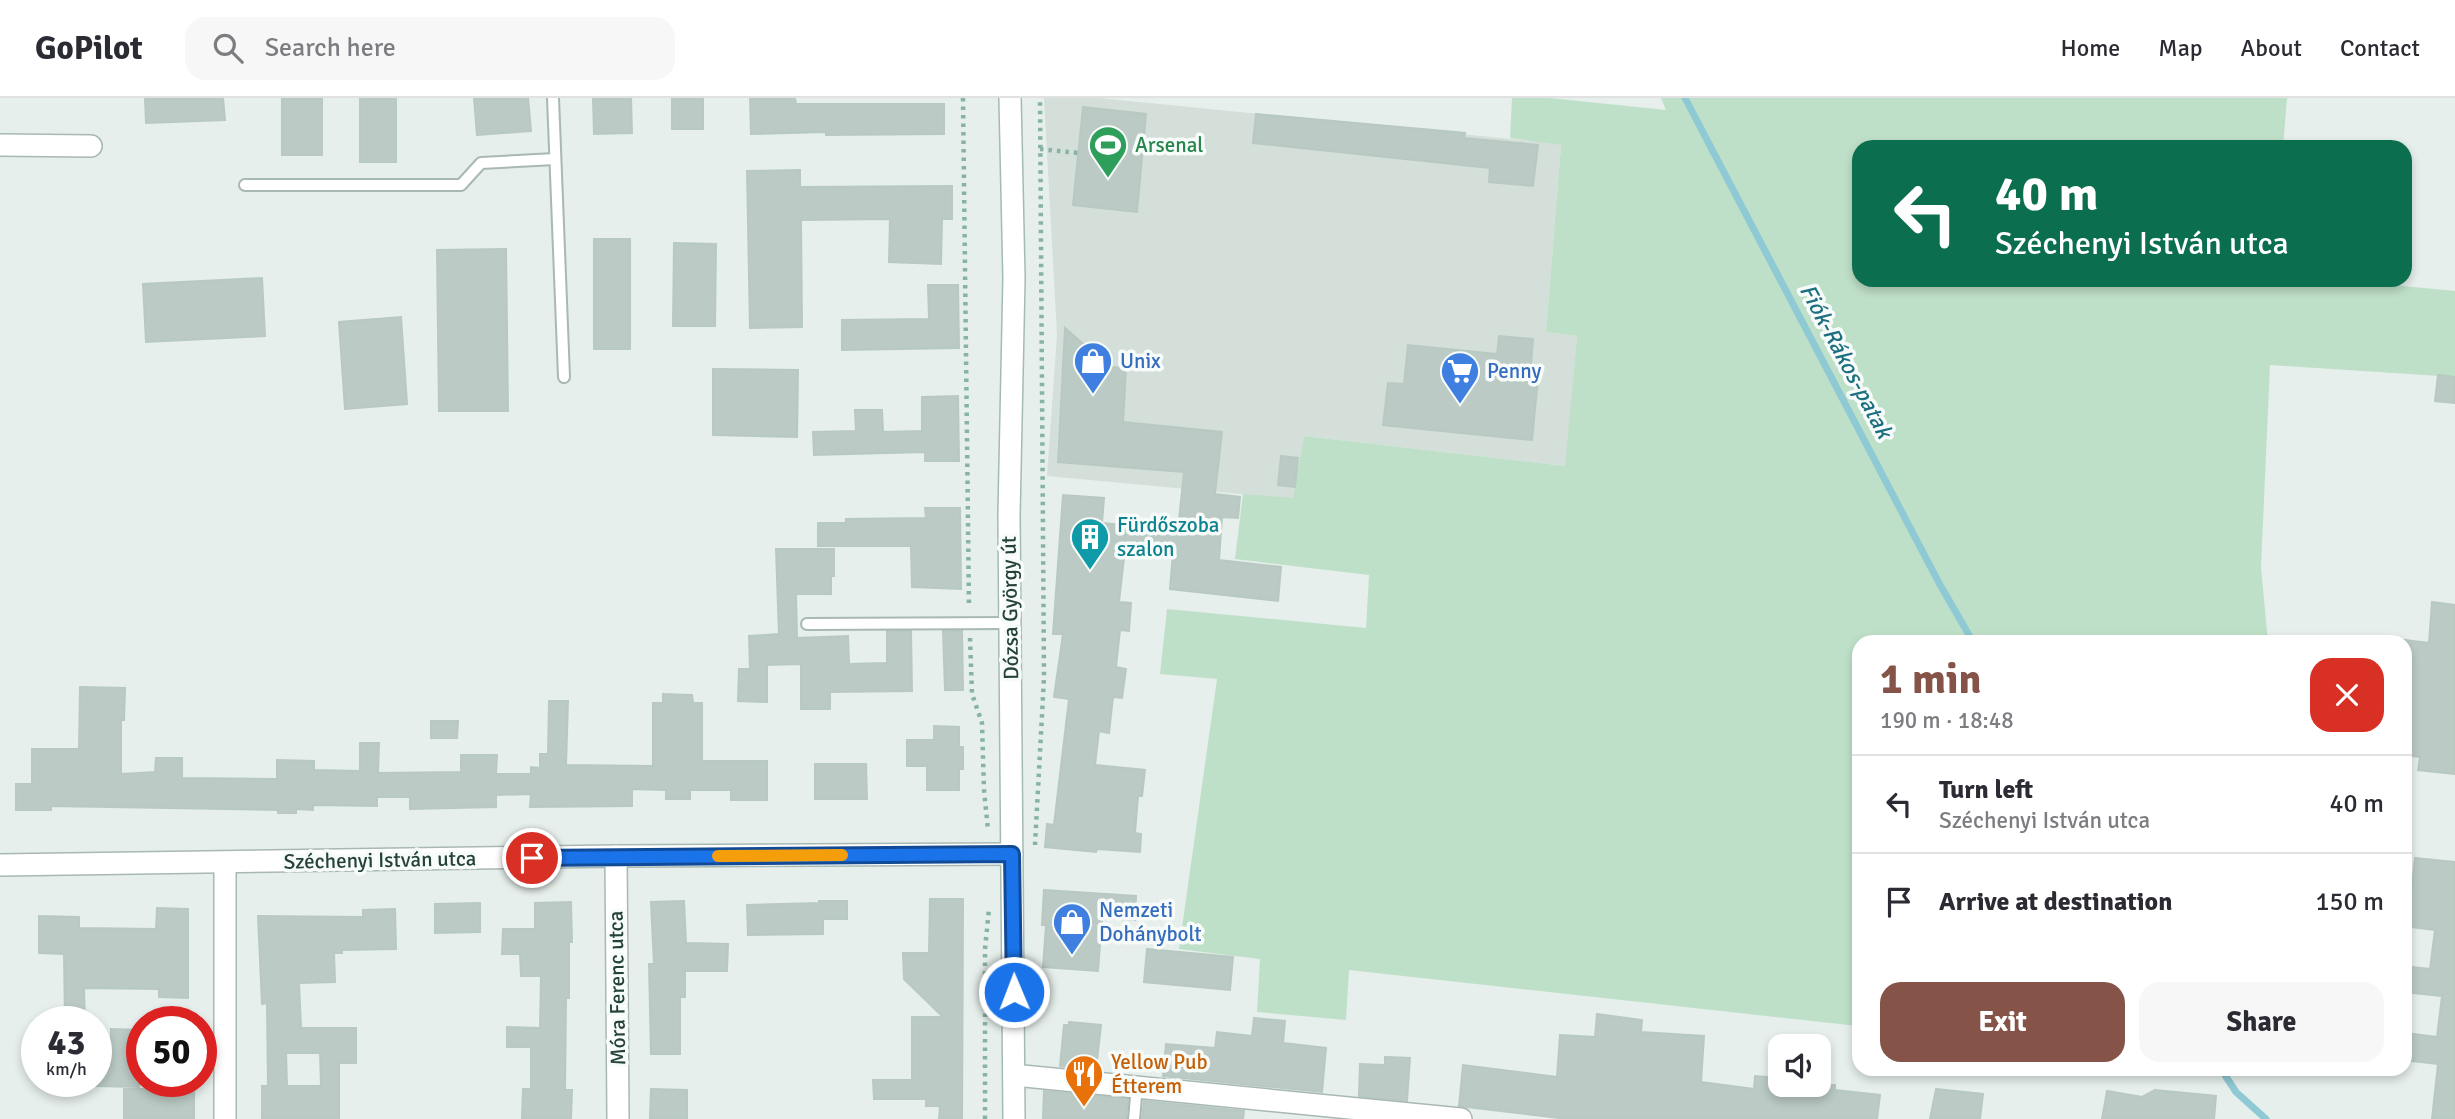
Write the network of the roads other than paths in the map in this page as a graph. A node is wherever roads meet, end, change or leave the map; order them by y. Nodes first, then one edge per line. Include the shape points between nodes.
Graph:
1 (553, 98) edge
2 (1010, 98) edge
3 (0, 145) edge
4 (91, 146) dead end
5 (555, 159) junction
6 (245, 185) dead end
7 (564, 377) dead end
8 (807, 624) dead end
9 (1011, 624) junction
10 (1012, 854) junction
11 (616, 856) junction
12 (225, 862) junction
13 (0, 864) edge
14 (1014, 1074) junction
15 (1137, 1086) junction
16 (225, 1119) edge
17 (618, 1119) edge
18 (1014, 1119) edge
19 (1133, 1119) edge
20 (1461, 1119) edge

1 - 5 lane
2 - 9 street, Dózsa György út via 1014,278
3 - 4 street
5 - 6 lane via 481,163 461,185
5 - 7 lane
8 - 9 lane
9 - 10 street, Dózsa György út
10 - 11 street, Széchenyi István utca
10 - 14 street, Dózsa György út
11 - 12 street, Széchenyi István utca
11 - 17 street, Móra Ferenc utca
12 - 13 street, Széchenyi István utca
12 - 16 street
14 - 15 street
14 - 18 street, Dózsa György út
15 - 19 lane
15 - 20 street

